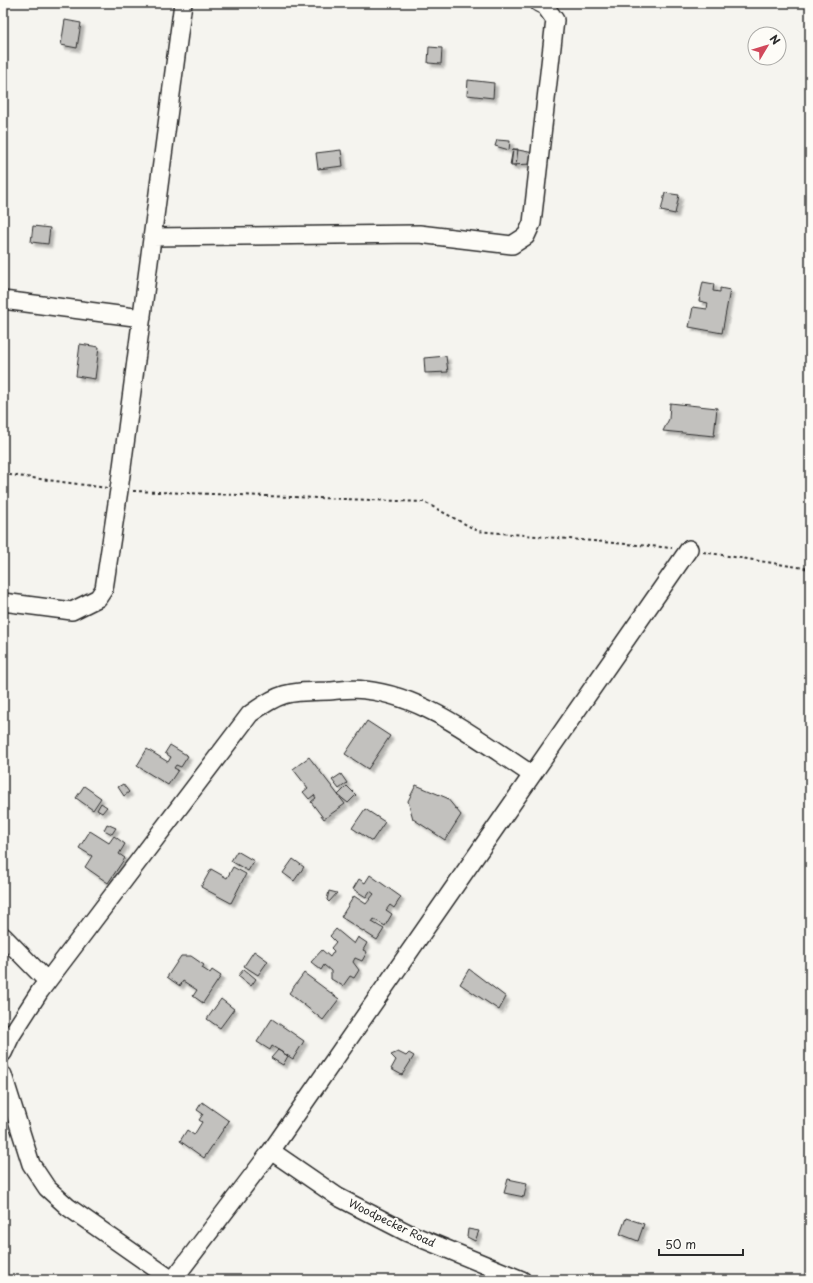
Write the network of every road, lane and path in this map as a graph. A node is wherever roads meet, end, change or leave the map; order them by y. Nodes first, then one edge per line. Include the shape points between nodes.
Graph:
1 (183, 3) edge
2 (539, 3) edge
3 (152, 237) junction
4 (3, 300) edge
5 (142, 318) junction
6 (3, 474) edge
7 (119, 490) junction
8 (689, 549) junction
9 (810, 569) edge
10 (3, 602) edge
11 (531, 774) junction
12 (3, 936) edge
13 (48, 981) junction
14 (3, 1053) edge
15 (3, 1075) edge
16 (271, 1151) junction
17 (172, 1280) edge
18 (522, 1280) edge

1 - 3 street
2 - 3 street via 545,6 555,20 532,223 526,236 512,245 419,234
3 - 5 street
4 - 5 street
5 - 7 street
6 - 7 path
7 - 8 path via 424,502 478,531
7 - 10 street via 104,589 98,598 72,611
8 - 9 path
8 - 11 street
11 - 13 street via 426,707 405,699 365,690 288,692 271,699 250,714
11 - 16 street
12 - 13 street
13 - 14 street via 11,1036
15 - 17 street via 31,1164 47,1188 68,1207
16 - 17 street
16 - 18 street, Woodpecker Road via 338,1197 408,1234

